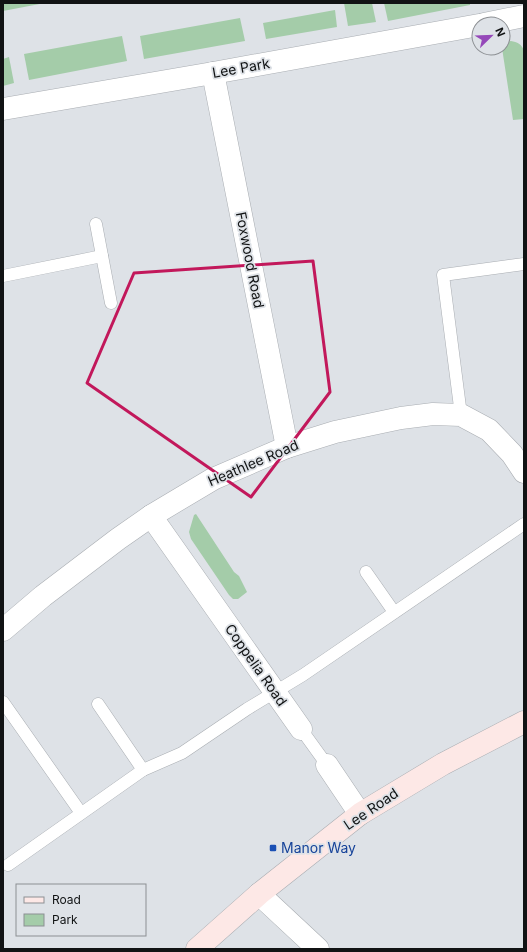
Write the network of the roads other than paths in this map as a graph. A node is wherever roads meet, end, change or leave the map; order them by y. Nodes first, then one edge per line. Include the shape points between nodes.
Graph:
1 (524, 16) edge
2 (511, 19) edge
3 (471, 26) edge
4 (213, 73) junction
5 (3, 109) edge
6 (96, 224) dead end
7 (102, 256) junction
8 (524, 264) edge
9 (3, 276) edge
10 (111, 303) dead end
11 (461, 415) junction
12 (287, 447) junction
13 (524, 472) edge
14 (151, 516) junction
15 (524, 524) edge
16 (366, 572) dead end
17 (394, 612) junction
18 (3, 630) edge
19 (275, 692) junction
20 (3, 702) edge
21 (98, 704) dead end
22 (524, 722) edge
23 (301, 729) joint
24 (327, 765) joint
25 (143, 770) junction
26 (81, 813) junction
27 (360, 814) junction
28 (8, 865) dead end
29 (259, 894) junction
30 (196, 949) edge
31 (318, 949) edge

1 - 2 street
3 - 4 street, Lee Park
4 - 5 street, Lee Park
4 - 12 street, Foxwood Road
6 - 7 lane
7 - 9 lane
7 - 10 lane
8 - 11 lane via 443,275
11 - 12 street, Heathlee Road via 433,414 401,418 335,432
11 - 13 street, Heathlee Road via 489,430 512,454
12 - 14 street, Heathlee Road via 212,479
14 - 18 street, Heathlee Road via 43,596
14 - 19 street, Coppelia Road
15 - 17 lane
16 - 17 lane
17 - 19 lane
19 - 23 street, Coppelia Road
19 - 25 lane via 182,753
20 - 26 lane
21 - 25 lane
22 - 27 main road, Lee Road via 443,764
23 - 24 lane, Coppelia Road
24 - 27 street, Coppelia Road
25 - 26 lane
26 - 28 lane
27 - 29 main road, Lee Road
29 - 30 main road, Lee Road
29 - 31 street

